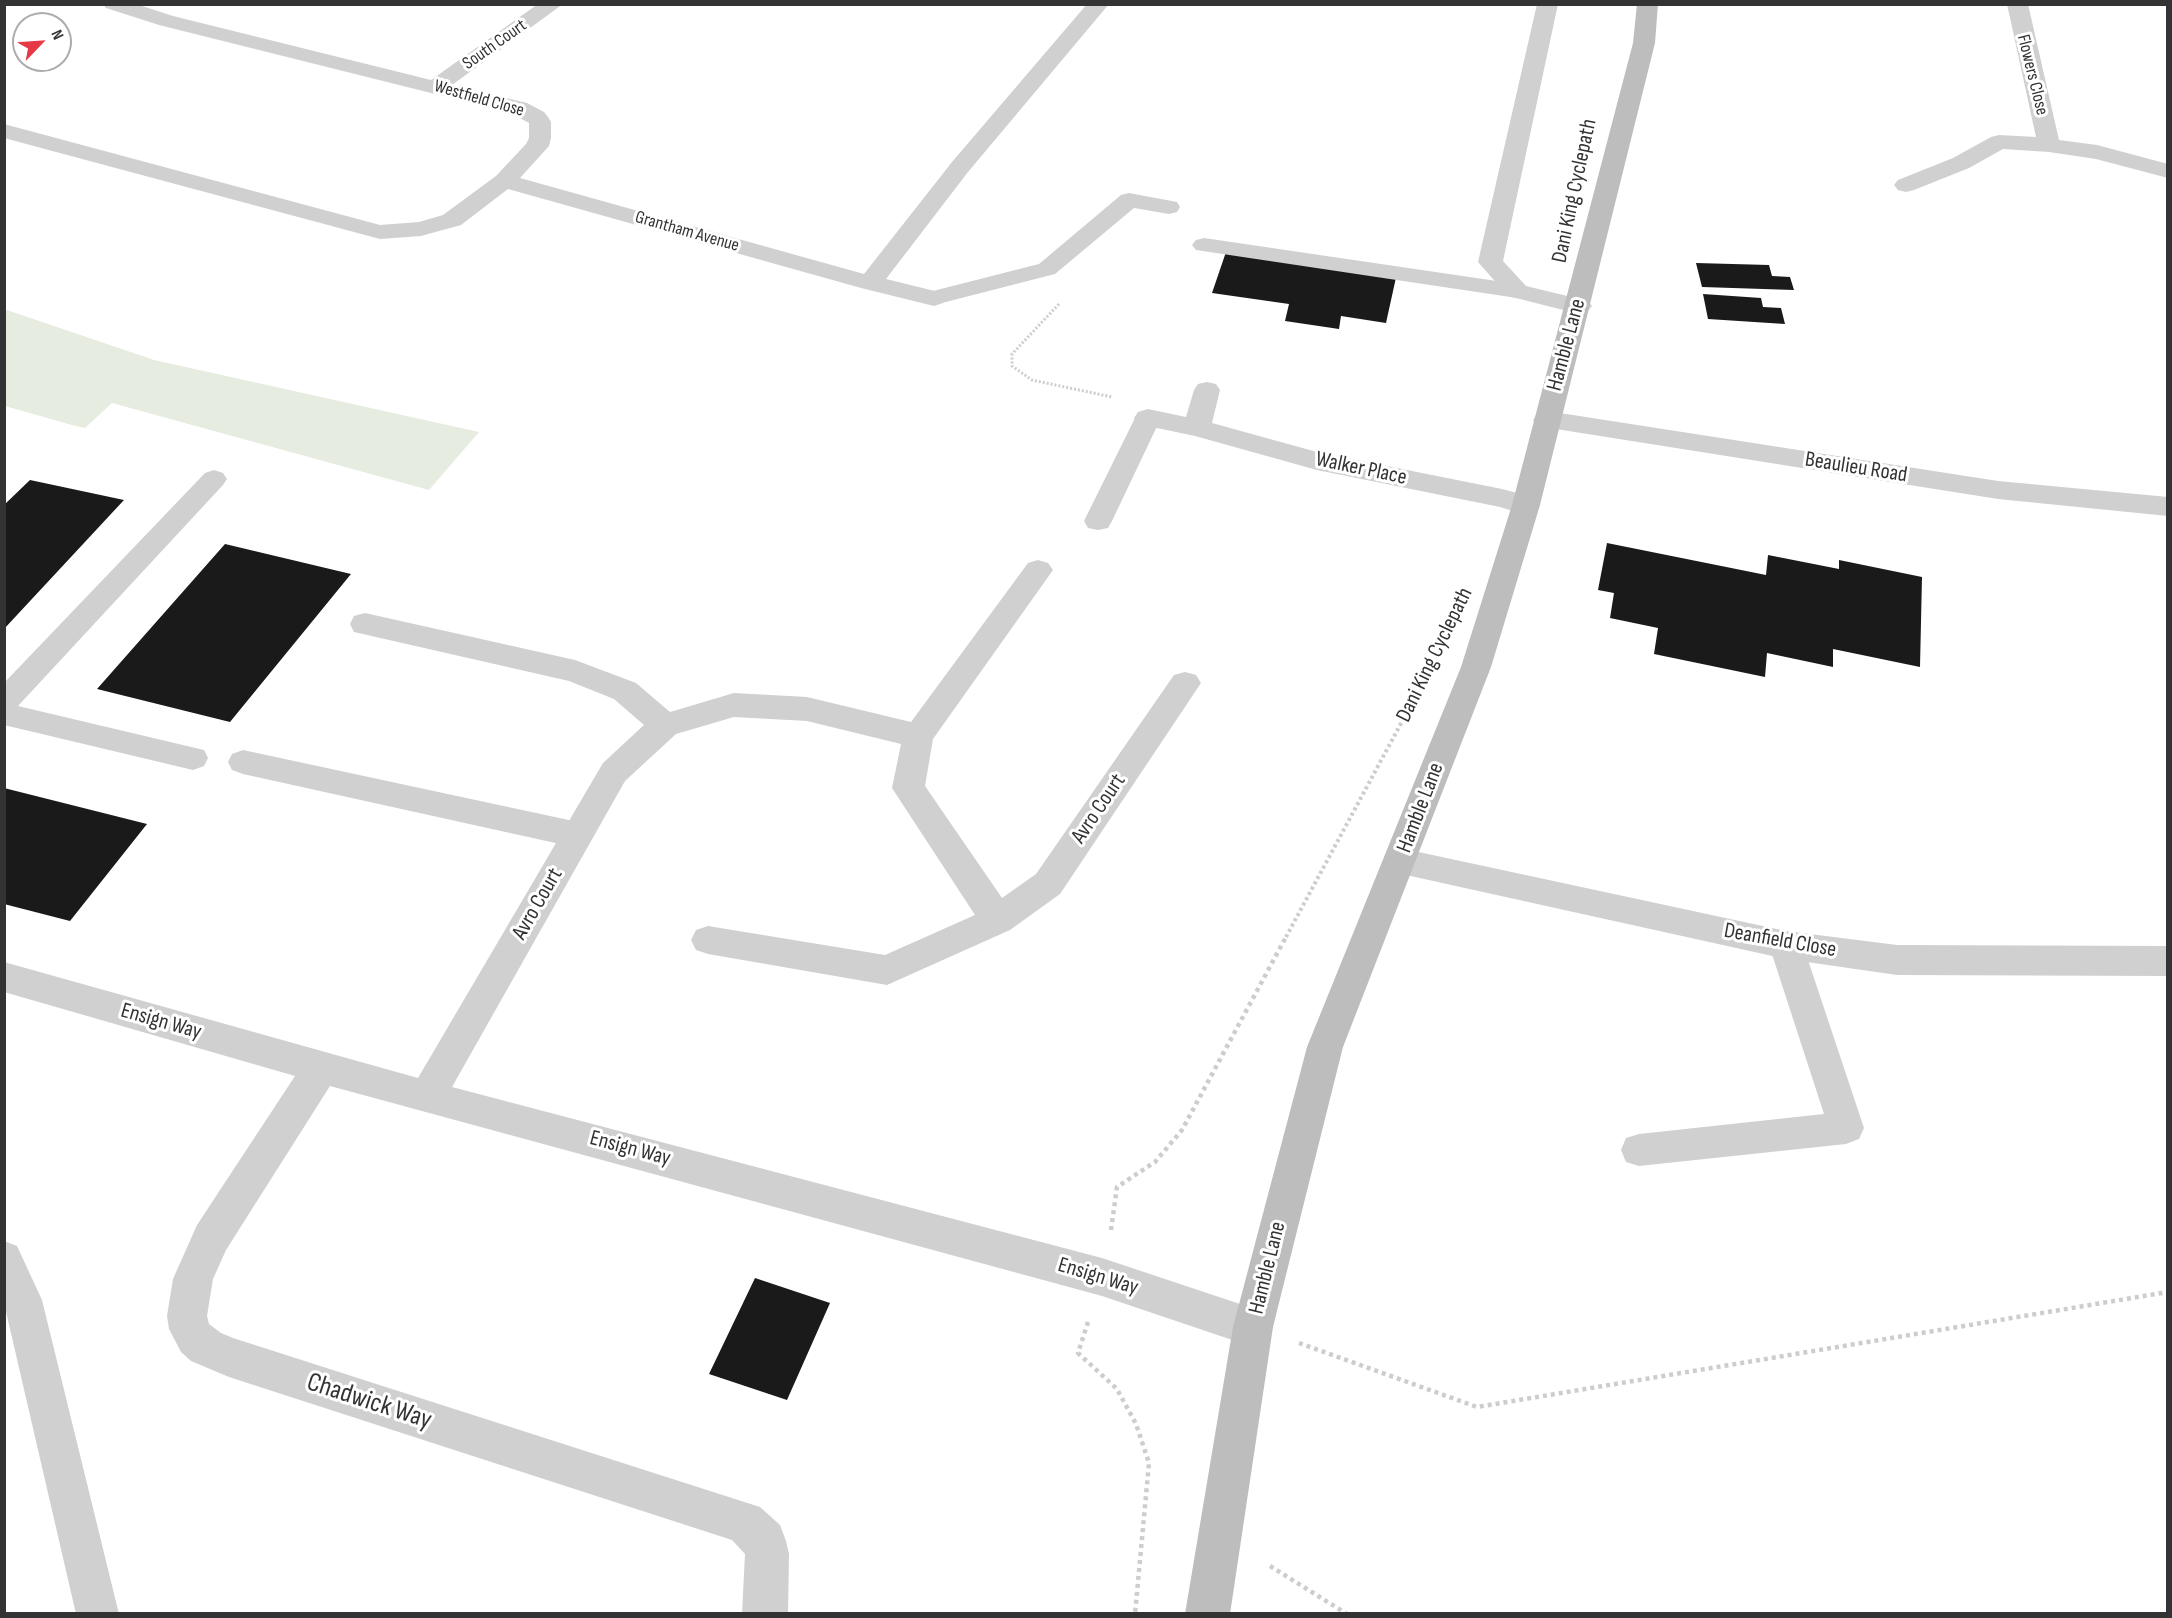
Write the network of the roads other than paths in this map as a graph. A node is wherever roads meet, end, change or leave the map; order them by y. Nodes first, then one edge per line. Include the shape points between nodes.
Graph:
1 (113, 4) edge
2 (553, 4) edge
3 (1099, 4) edge
4 (1548, 4) edge
5 (1648, 4) edge
6 (2017, 4) edge
7 (436, 86) junction
8 (4, 131) edge
9 (2049, 145) junction
10 (2168, 171) edge
11 (504, 181) junction
12 (1906, 185) dead end
13 (1169, 207) dead end
14 (1204, 245) dead end
15 (870, 283) junction
16 (1517, 291) junction
17 (934, 298) joint
18 (1579, 306) junction
19 (1207, 390) dead end
20 (1148, 418) joint
21 (1546, 420) junction
22 (1197, 428) junction
23 (214, 479) dead end
24 (1526, 506) junction
25 (2168, 507) edge
26 (1098, 521) dead end
27 (1038, 570) dead end
28 (365, 624) dead end
29 (1185, 683) dead end
30 (4, 702) edge
31 (4, 714) edge
32 (665, 725) junction
33 (918, 736) junction
34 (193, 758) dead end
35 (243, 762) dead end
36 (578, 835) junction
37 (1400, 861) junction
38 (998, 920) junction
39 (708, 940) dead end
40 (1786, 945) junction
41 (2168, 962) edge
42 (4, 977) edge
43 (321, 1068) junction
44 (428, 1095) junction
45 (1639, 1150) dead end
46 (4, 1259) edge
47 (1253, 1327) junction
48 (98, 1614) edge
49 (765, 1614) edge
50 (1207, 1614) edge

1 - 7 street, Westfield Close via 166,21
2 - 7 street, South Court
3 - 15 street via 960,167
4 - 16 street via 1490,262
5 - 18 main road, Hamble Lane via 1644,43
6 - 9 street, Flowers Close
7 - 11 street, Westfield Close via 519,108 540,122 537,146
8 - 11 street, Westfield Close via 380,232 421,229 452,220
9 - 10 street, Flowers Close via 2097,152
9 - 12 street, Flowers Close via 1999,142 1961,163
11 - 15 street, Grantham Avenue
13 - 17 lane via 1129,200 1047,269
14 - 16 lane
15 - 17 street, Grantham Avenue
16 - 18 street
18 - 21 main road, Hamble Lane
19 - 22 street
20 - 22 street, Walker Place
20 - 26 lane
21 - 24 main road, Hamble Lane
21 - 25 street, Beaulieu Road via 1998,490
22 - 24 street, Walker Place via 1317,461
23 - 30 lane
24 - 37 main road, Hamble Lane via 1476,667
27 - 33 street
28 - 32 street via 575,671 625,691
29 - 38 street, Avro Court via 1048,884
31 - 34 lane
32 - 33 street, Avro Court via 734,705 807,709
32 - 36 street, Avro Court via 614,772
33 - 38 street via 908,788
35 - 36 lane
36 - 44 street, Avro Court
37 - 40 street, Deanfield Close
37 - 47 main road, Hamble Lane via 1325,1047
38 - 39 street, Avro Court via 887,970
40 - 41 street, Deanfield Close via 1897,960
40 - 45 lane via 1846,1128
42 - 43 street, Ensign Way
43 - 44 street, Ensign Way
43 - 49 street, Chadwick Way via 211,1238 190,1293 187,1316 195,1338 229,1357 745,1522 764,1541 767,1554
44 - 47 street, Ensign Way via 1102,1277
46 - 48 lane via 23,1300
47 - 50 main road, Hamble Lane

